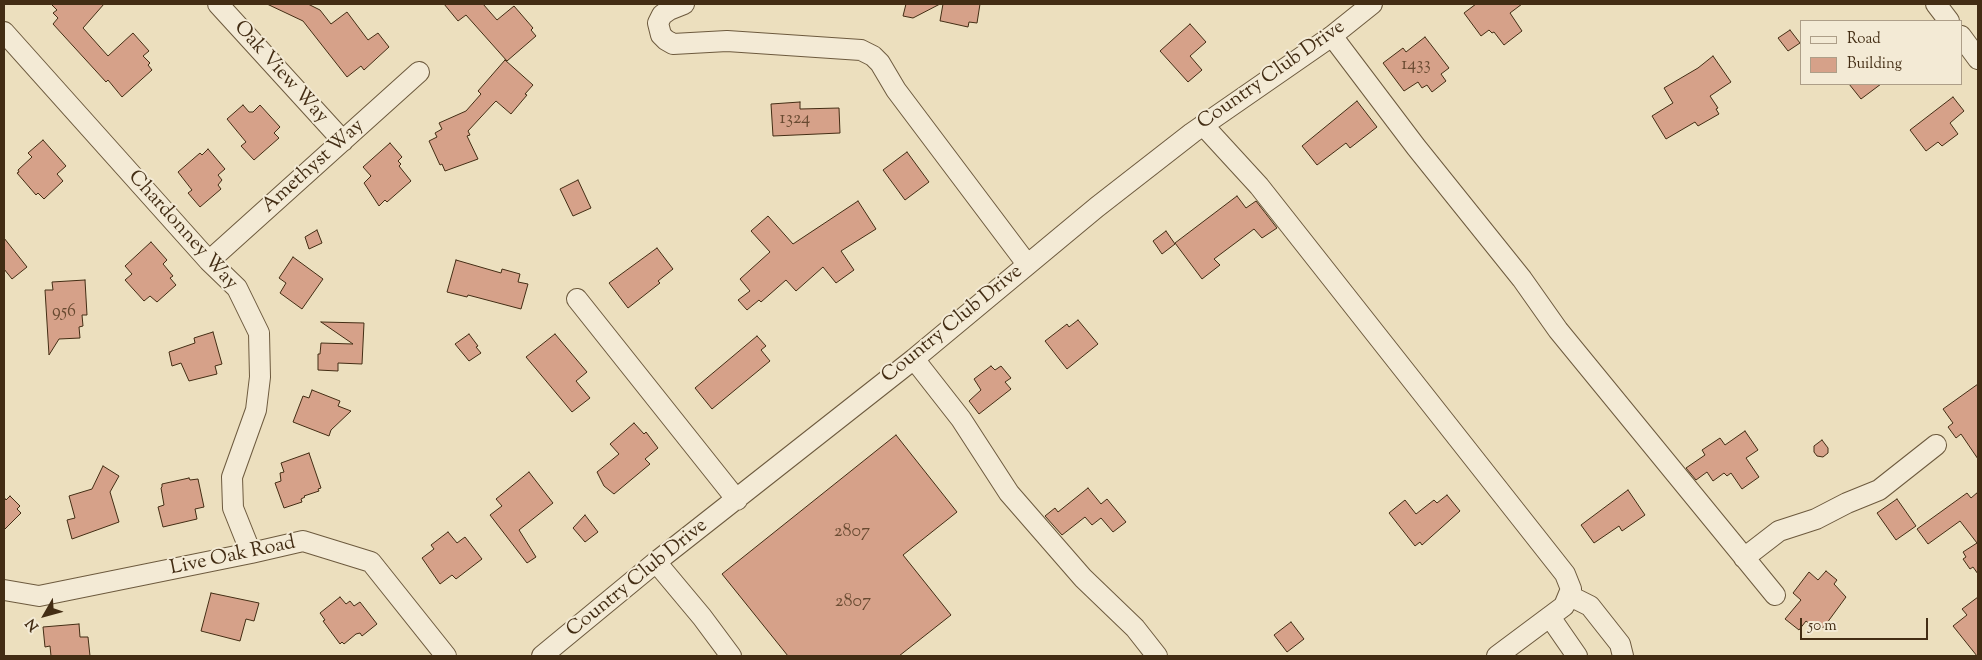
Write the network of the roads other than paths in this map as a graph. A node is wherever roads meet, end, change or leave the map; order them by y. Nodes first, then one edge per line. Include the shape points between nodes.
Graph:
1 (218, 4) edge
2 (684, 4) edge
3 (1372, 4) edge
4 (1936, 4) edge
5 (1948, 20) edge
6 (4, 32) edge
7 (1332, 36) junction
8 (1962, 37) edge
9 (1978, 59) edge
10 (419, 72) dead end
11 (1202, 125) junction
12 (342, 141) junction
13 (209, 261) junction
14 (1027, 264) junction
15 (577, 299) dead end
16 (914, 359) junction
17 (1936, 445) dead end
18 (737, 500) junction
19 (250, 554) junction
20 (1744, 558) junction
21 (656, 562) junction
22 (4, 590) edge
23 (1775, 595) dead end
24 (1570, 596) junction
25 (1550, 617) junction
26 (446, 656) edge
27 (542, 656) edge
28 (731, 656) edge
29 (1156, 656) edge
30 (1497, 656) edge
31 (1577, 656) edge
32 (1622, 656) edge

1 - 12 street, Oak View Way
2 - 14 street via 662,15 658,23 661,35 673,44 722,41 862,50 873,56
3 - 7 street, Country Club Drive
4 - 5 street
6 - 13 street, Chardonney Way
7 - 11 street, Country Club Drive
7 - 20 street via 1522,279 1558,330
8 - 9 street
10 - 12 street, Amethyst Way
11 - 14 street, Country Club Drive
11 - 24 street via 1259,186 1566,574
12 - 13 street, Amethyst Way
13 - 19 street, Chardonney Way via 236,288 259,333 260,377 256,410 232,477 233,508
14 - 16 street, Country Club Drive
15 - 18 street
16 - 18 street, Country Club Drive
16 - 29 street via 961,419 1009,493 1084,578 1135,628
17 - 20 street via 1879,490 1816,519 1778,531
18 - 21 street, Country Club Drive
19 - 22 street, Live Oak Road via 39,596
19 - 26 street, Live Oak Road via 303,541 371,562
20 - 23 street
21 - 27 street, Country Club Drive
21 - 28 street
24 - 25 street via 1564,606
24 - 32 street via 1590,606 1620,644
25 - 30 street
25 - 31 street

